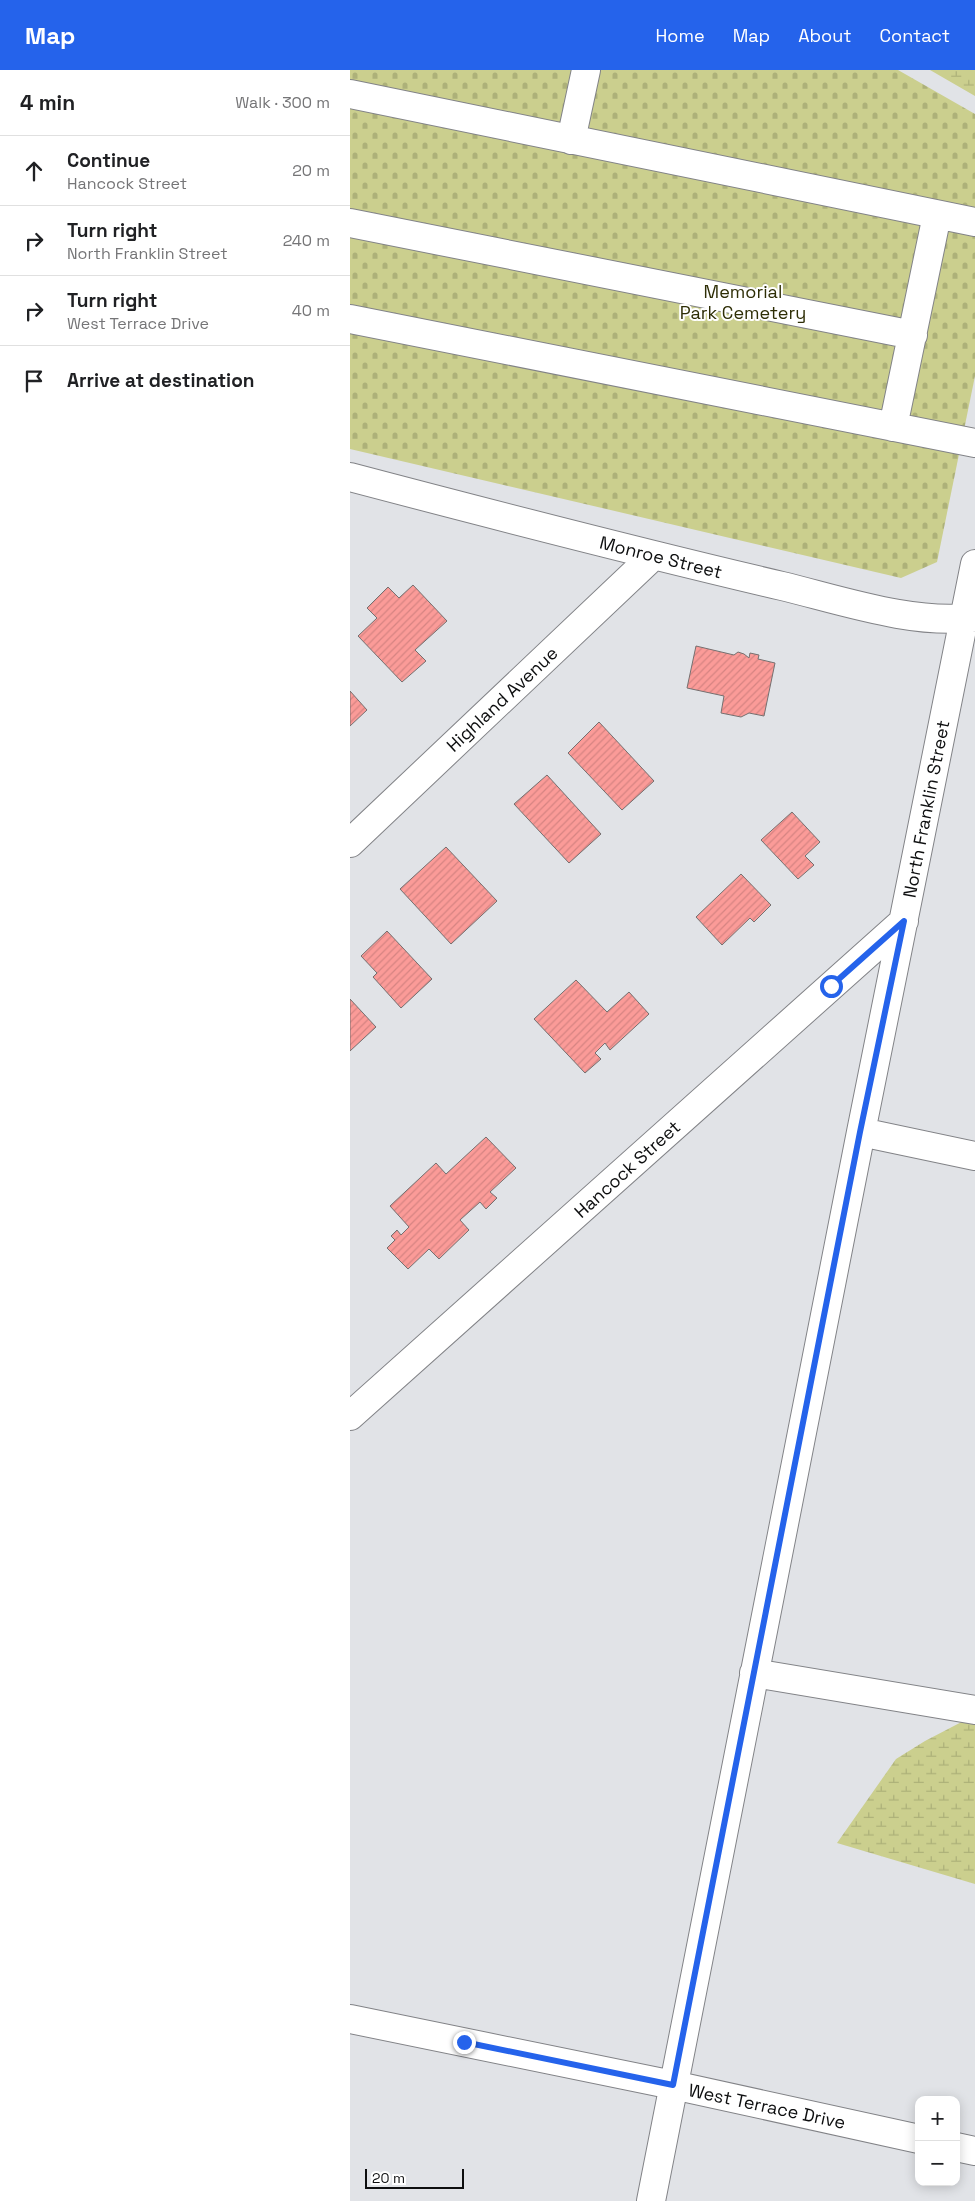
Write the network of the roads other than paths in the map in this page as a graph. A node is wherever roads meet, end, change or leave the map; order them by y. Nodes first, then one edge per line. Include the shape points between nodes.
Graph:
1 (586, 70) edge
2 (350, 94) edge
3 (571, 140) junction
4 (937, 215) junction
5 (975, 222) edge
6 (350, 223) edge
7 (350, 319) edge
8 (912, 335) junction
9 (893, 427) junction
10 (975, 443) edge
11 (350, 477) edge
12 (653, 556) junction
13 (975, 564) edge
14 (970, 618) edge
15 (350, 843) edge
16 (904, 921) junction
17 (860, 1132) junction
18 (975, 1156) edge
19 (350, 1416) edge
20 (754, 1673) junction
21 (975, 1710) edge
22 (350, 2018) edge
23 (673, 2085) junction
24 (915, 2138) edge
25 (960, 2148) edge
26 (975, 2151) edge
27 (650, 2201) edge

1 - 3 street
2 - 3 street
3 - 4 street
4 - 5 street
4 - 8 street
6 - 8 street
7 - 9 street
8 - 9 street
9 - 10 street
11 - 12 street, Monroe Street
12 - 14 street, Monroe Street via 910,616
12 - 15 street, Highland Avenue
13 - 14 street, North Franklin Street
14 - 16 street, North Franklin Street
16 - 17 street, North Franklin Street
16 - 19 street, Hancock Street
17 - 18 street
17 - 20 street, North Franklin Street
20 - 21 street
20 - 23 street, North Franklin Street
22 - 23 street, West Terrace Drive
23 - 24 street, West Terrace Drive
23 - 27 street, North Franklin Street
25 - 26 street

